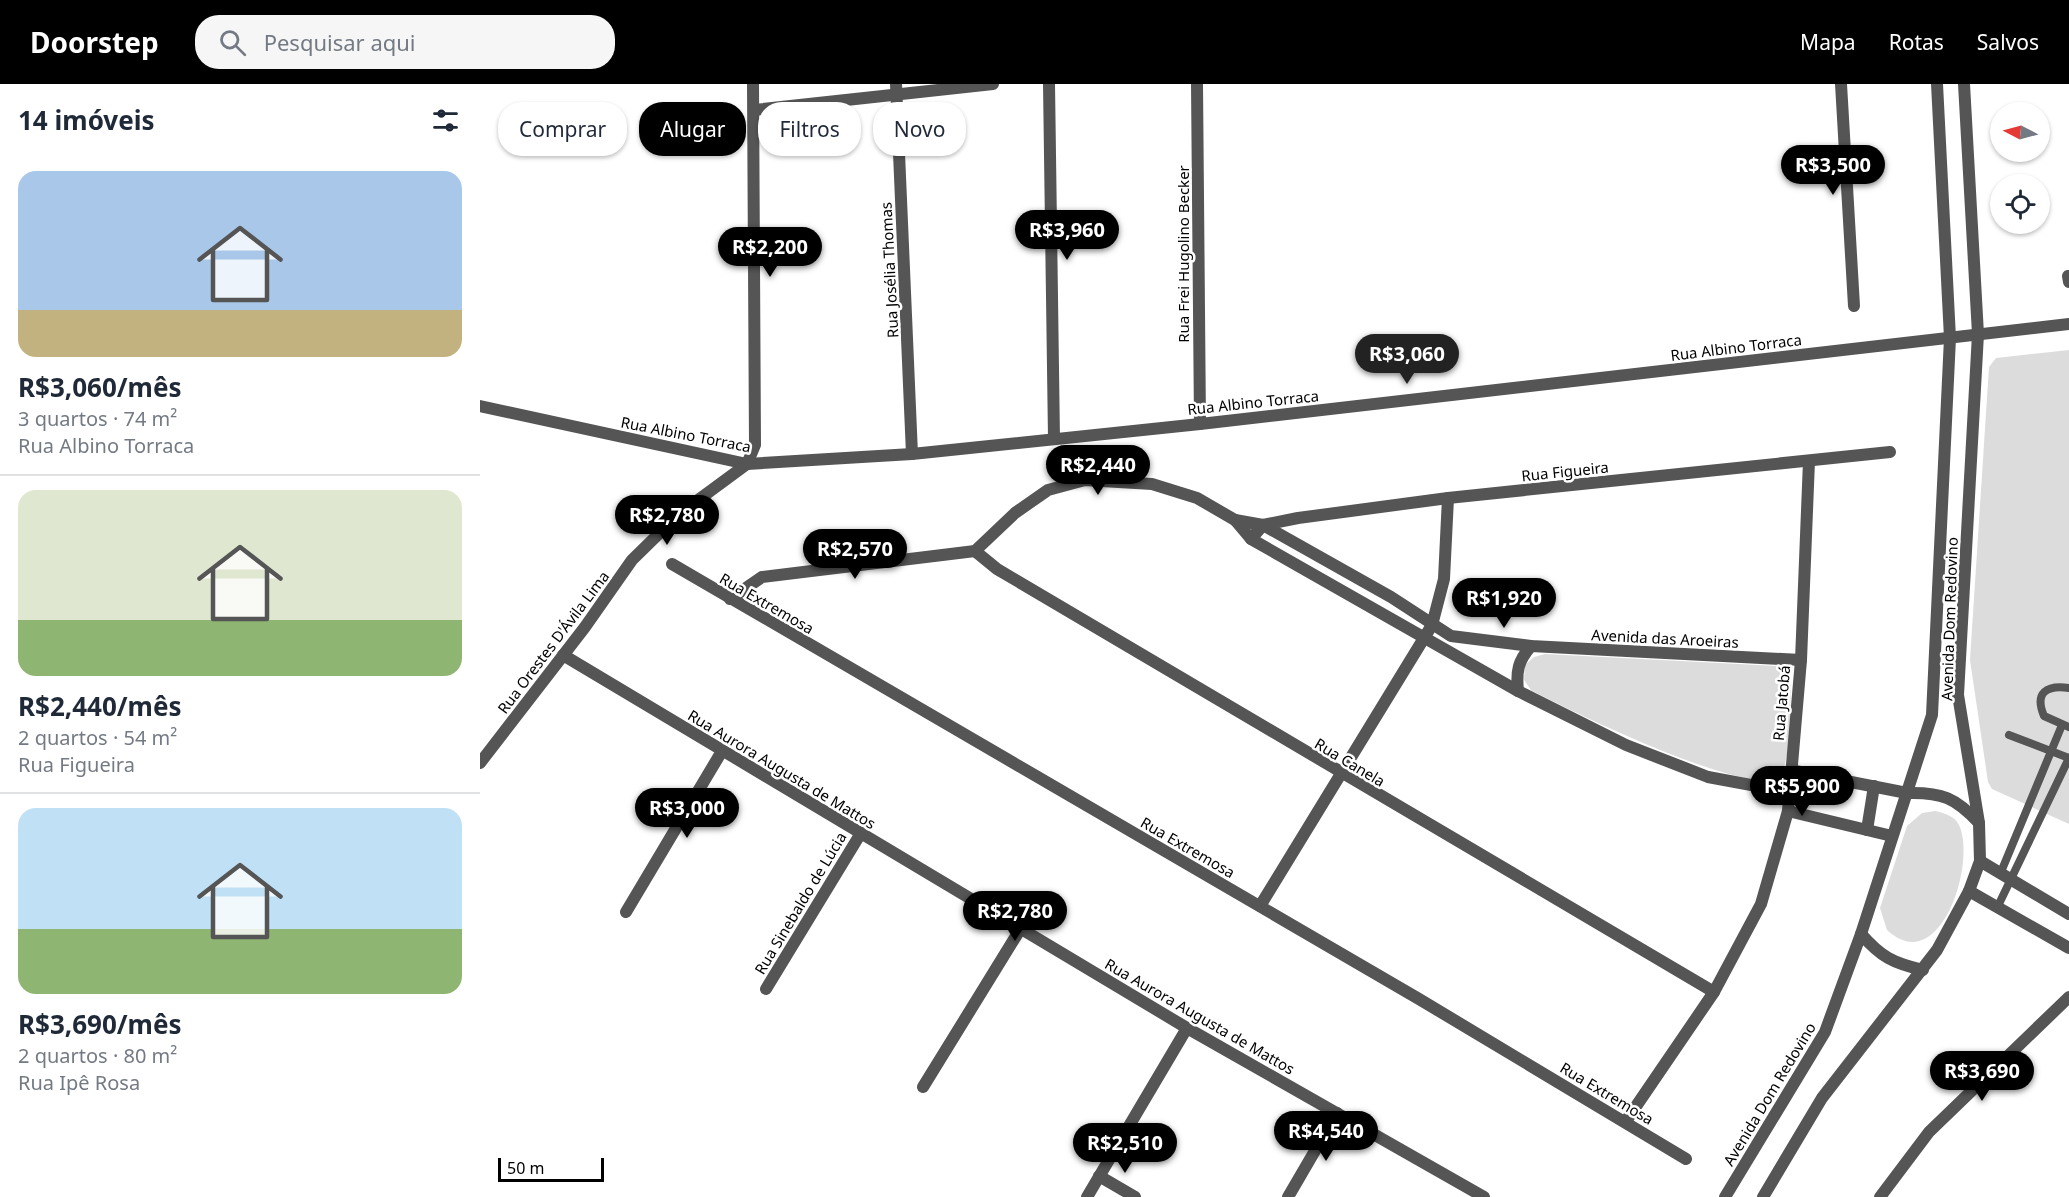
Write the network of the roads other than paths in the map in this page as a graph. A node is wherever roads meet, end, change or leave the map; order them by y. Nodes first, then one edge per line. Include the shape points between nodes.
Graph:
1 (753, 84) edge
2 (993, 84) edge
3 (1049, 84) edge
4 (1197, 84) edge
5 (1841, 84) edge
6 (1937, 84) edge
7 (1964, 84) edge
8 (896, 90) edge
9 (754, 110) junction
10 (2068, 276) edge
11 (2069, 282) edge
12 (1854, 306) dead end
13 (2069, 324) edge
14 (1978, 334) junction
15 (1950, 338) junction
16 (480, 406) edge
17 (1200, 424) junction
18 (1054, 439) junction
19 (1890, 452) dead end
20 (912, 454) junction
21 (1809, 461) junction
22 (747, 464) junction
23 (1448, 498) junction
24 (1235, 520) junction
25 (1263, 525) junction
26 (1251, 538) junction
27 (975, 552) junction
28 (672, 564) dead end
29 (730, 599) junction
30 (1429, 631) junction
31 (1531, 646) junction
32 (563, 655) junction
33 (1801, 660) junction
34 (2069, 688) edge
35 (1518, 691) junction
36 (2066, 726) edge
37 (2009, 735) dead end
38 (722, 751) junction
39 (2051, 751) junction
40 (2069, 758) edge
41 (480, 763) edge
42 (1790, 771) junction
43 (1341, 774) junction
44 (1874, 786) junction
45 (1789, 792) junction
46 (1907, 793) junction
47 (1788, 811) junction
48 (1979, 823) junction
49 (1867, 830) junction
50 (861, 833) junction
51 (1892, 836) junction
52 (1980, 861) junction
53 (2006, 875) junction
54 (1969, 891) junction
55 (1260, 906) junction
56 (1998, 906) junction
57 (626, 912) dead end
58 (2069, 914) edge
59 (1021, 928) junction
60 (1861, 934) junction
61 (2069, 948) edge
62 (1923, 970) junction
63 (766, 989) dead end
64 (1714, 992) junction
65 (2067, 1004) edge
66 (1187, 1028) junction
67 (923, 1087) dead end
68 (1337, 1113) junction
69 (1626, 1122) junction
70 (1686, 1159) dead end
71 (1099, 1176) junction
72 (1087, 1197) edge
73 (1135, 1197) edge
74 (1288, 1197) edge
75 (1484, 1197) edge
76 (1725, 1197) edge
77 (1763, 1197) edge
78 (1880, 1197) edge

1 - 9 street
2 - 8 street
3 - 18 street
4 - 17 street, Rua Frei Hugolino Becker
5 - 12 street
6 - 15 street, Avenida Dom Redovino
7 - 14 street, Avenida Dom Redovino
8 - 9 street
8 - 20 street, Rua Josélia Thomas
9 - 22 street via 755,445
10 - 11 street
13 - 14 street, Rua Albino Torraca
14 - 15 street, Rua Albino Torraca
14 - 48 street, Avenida Dom Redovino via 1958,695
15 - 17 street, Rua Albino Torraca
15 - 46 street, Avenida Dom Redovino via 1932,715
16 - 22 street, Rua Albino Torraca
17 - 18 street, Rua Albino Torraca
18 - 20 street, Rua Albino Torraca
19 - 21 street, Rua Figueira
20 - 22 street, Rua Albino Torraca
21 - 23 street, Rua Figueira
21 - 33 street, Rua Jatobá
22 - 32 street, Rua Orestes D'Ávila Lima via 679,514 632,560
23 - 25 street, Rua Figueira
23 - 30 street via 1444,579
24 - 25 street, Avenida das Aroeiras
24 - 26 street
24 - 27 street via 1197,498 1152,484 1085,480 1048,490 1015,513
25 - 26 street
25 - 30 street, Avenida das Aroeiras via 1391,597
26 - 30 street
27 - 29 street via 762,577
27 - 43 street, Rua Canela
28 - 29 street, Rua Extremosa
29 - 55 street, Rua Extremosa
30 - 31 street, Avenida das Aroeiras
30 - 35 street
30 - 43 street
31 - 33 street, Avenida das Aroeiras
31 - 35 street via 1520,658 1516,673
32 - 38 street, Rua Aurora Augusta de Mattos
32 - 41 street, Rua Orestes D'Ávila Lima
33 - 42 street, Rua Jatobá
34 - 36 lane via 2047,688 2040,708 2044,716
35 - 45 street via 1626,745 1708,777
36 - 39 lane
37 - 39 lane
38 - 50 street, Rua Aurora Augusta de Mattos
38 - 57 street
39 - 40 lane
39 - 53 lane
40 - 53 lane
42 - 44 street
42 - 45 street, Rua Jatobá
43 - 55 street
43 - 64 street, Rua Canela
44 - 46 street
44 - 49 street
45 - 47 street, Rua Jatobá
46 - 48 street via 1945,796 1962,804
46 - 51 street, Avenida Dom Redovino
47 - 49 street
47 - 64 street, Rua Jatobá via 1761,904
48 - 52 street, Avenida Dom Redovino
49 - 51 street
50 - 59 street, Rua Aurora Augusta de Mattos
50 - 63 street, Rua Sinebaldo de Lúcia
51 - 60 street, Avenida Dom Redovino
52 - 53 street
52 - 54 street, Avenida Dom Redovino
53 - 56 lane
53 - 58 street
54 - 56 street
54 - 62 street, Avenida Dom Redovino
55 - 69 street, Rua Extremosa
56 - 61 street
59 - 66 street, Rua Aurora Augusta de Mattos
59 - 67 street
60 - 62 street via 1880,955
60 - 76 street, Avenida Dom Redovino via 1825,1032
62 - 77 street, Avenida Dom Redovino via 1822,1098
64 - 69 street, Rua Jatobá
65 - 78 street via 1929,1132
66 - 68 street, Rua Aurora Augusta de Mattos
66 - 71 street
68 - 74 street
68 - 75 street, Rua Aurora Augusta de Mattos
69 - 70 street, Rua Extremosa
71 - 72 street
71 - 73 street

